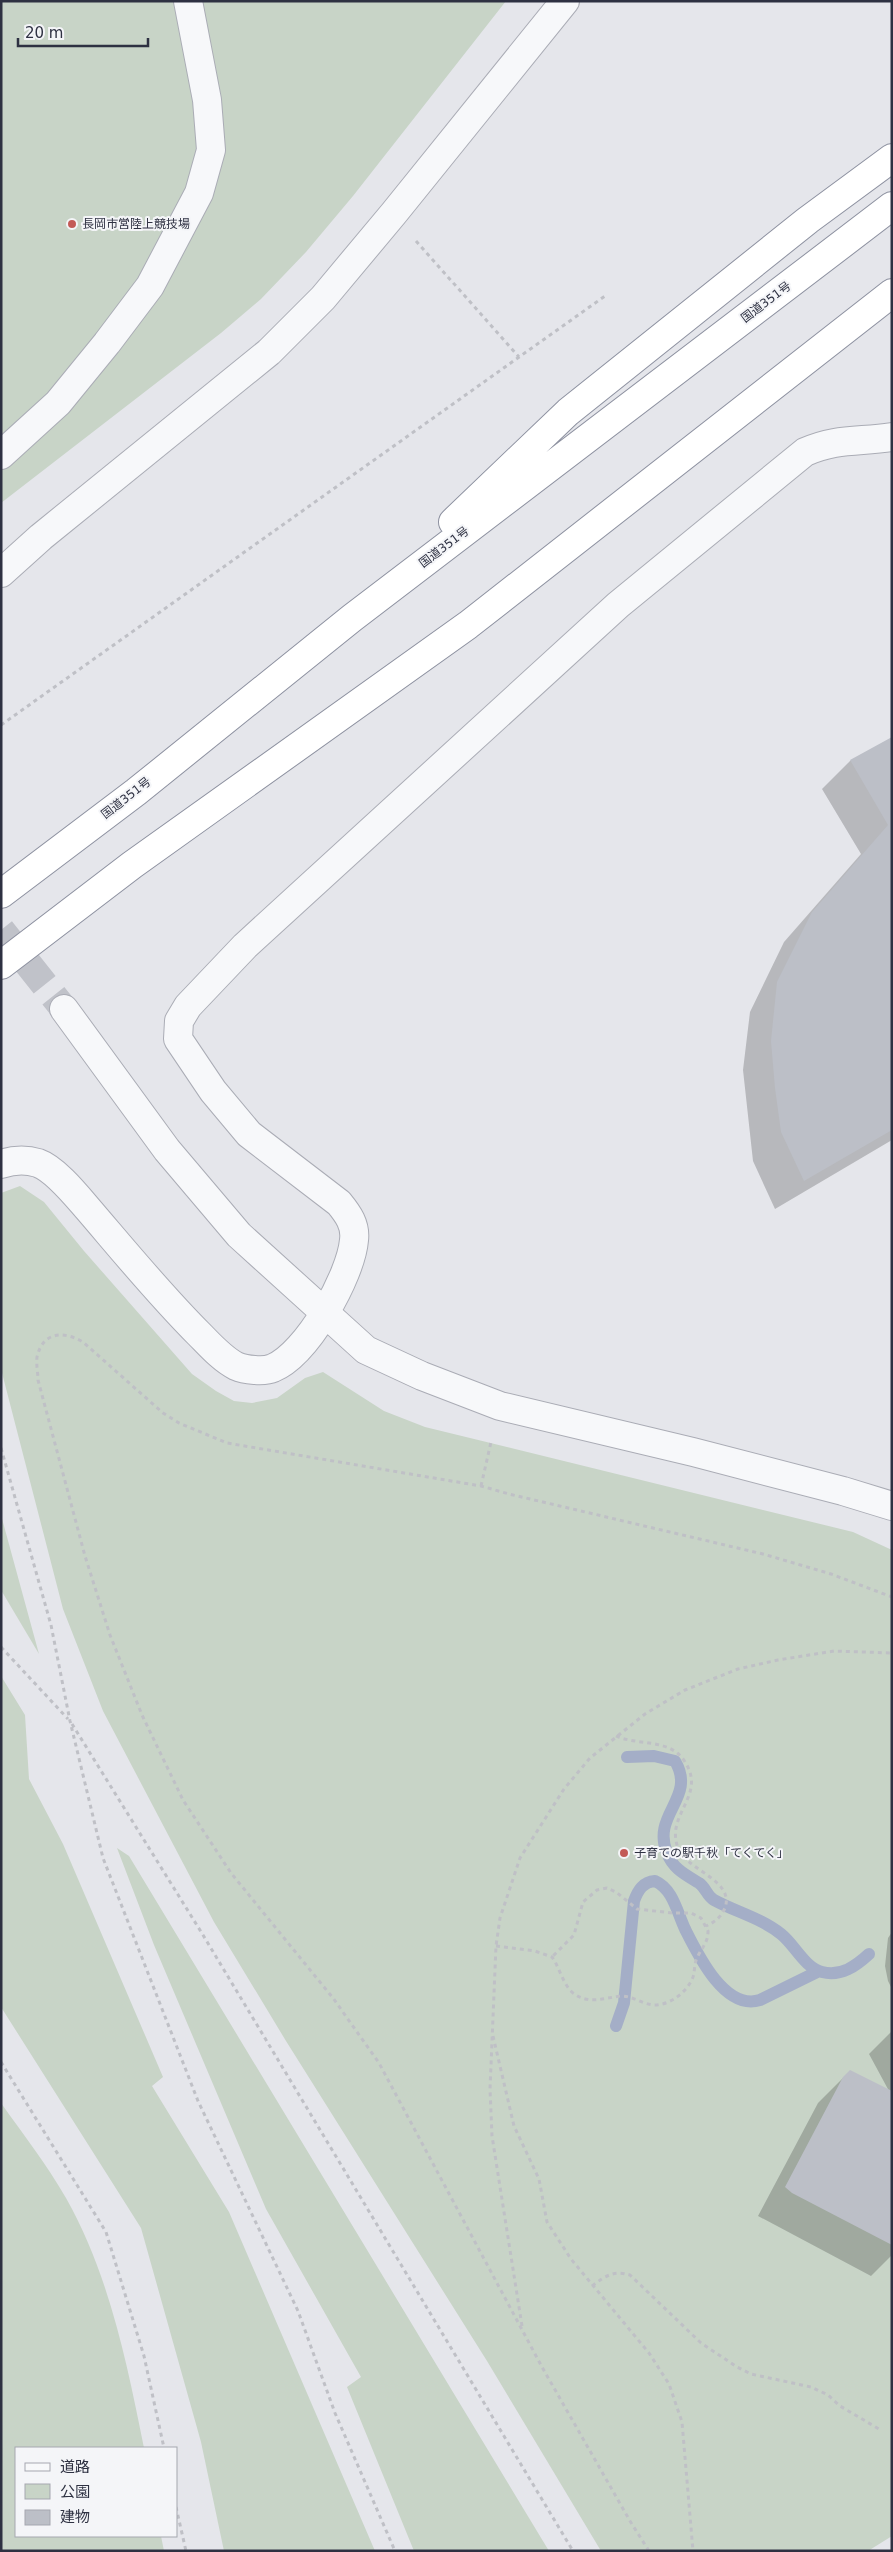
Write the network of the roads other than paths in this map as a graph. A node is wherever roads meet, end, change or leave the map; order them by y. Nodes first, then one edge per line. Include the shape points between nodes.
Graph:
1 (188, 1) edge
2 (566, 1) edge
3 (892, 158) edge
4 (892, 206) edge
5 (892, 293) edge
6 (892, 437) edge
7 (1, 455) edge
8 (1, 573) edge
9 (352, 618) junction
10 (1, 894) edge
11 (1, 965) edge
12 (64, 1009) tunnel mouth
13 (1, 1164) edge
14 (325, 1314) junction
15 (892, 1506) edge

1 - 7 street via 207,100 211,150 199,193 150,286 107,343 58,404
2 - 8 street via 323,298 269,352
3 - 9 highway via 808,220 568,412
4 - 9 highway, 国道351号
5 - 11 highway via 468,625 132,865
6 - 14 street via 824,444 797,458 618,605 245,946 188,1006 179,1021 178,1039 213,1091 249,1134 339,1203 351,1217 355,1239 348,1267
9 - 10 highway, 国道351号 via 136,792
12 - 14 street via 167,1150 233,1228
13 - 14 street via 15,1159 39,1163 68,1186 177,1312 236,1366 254,1370 273,1368 299,1348
14 - 15 street via 366,1350 500,1406 693,1452

